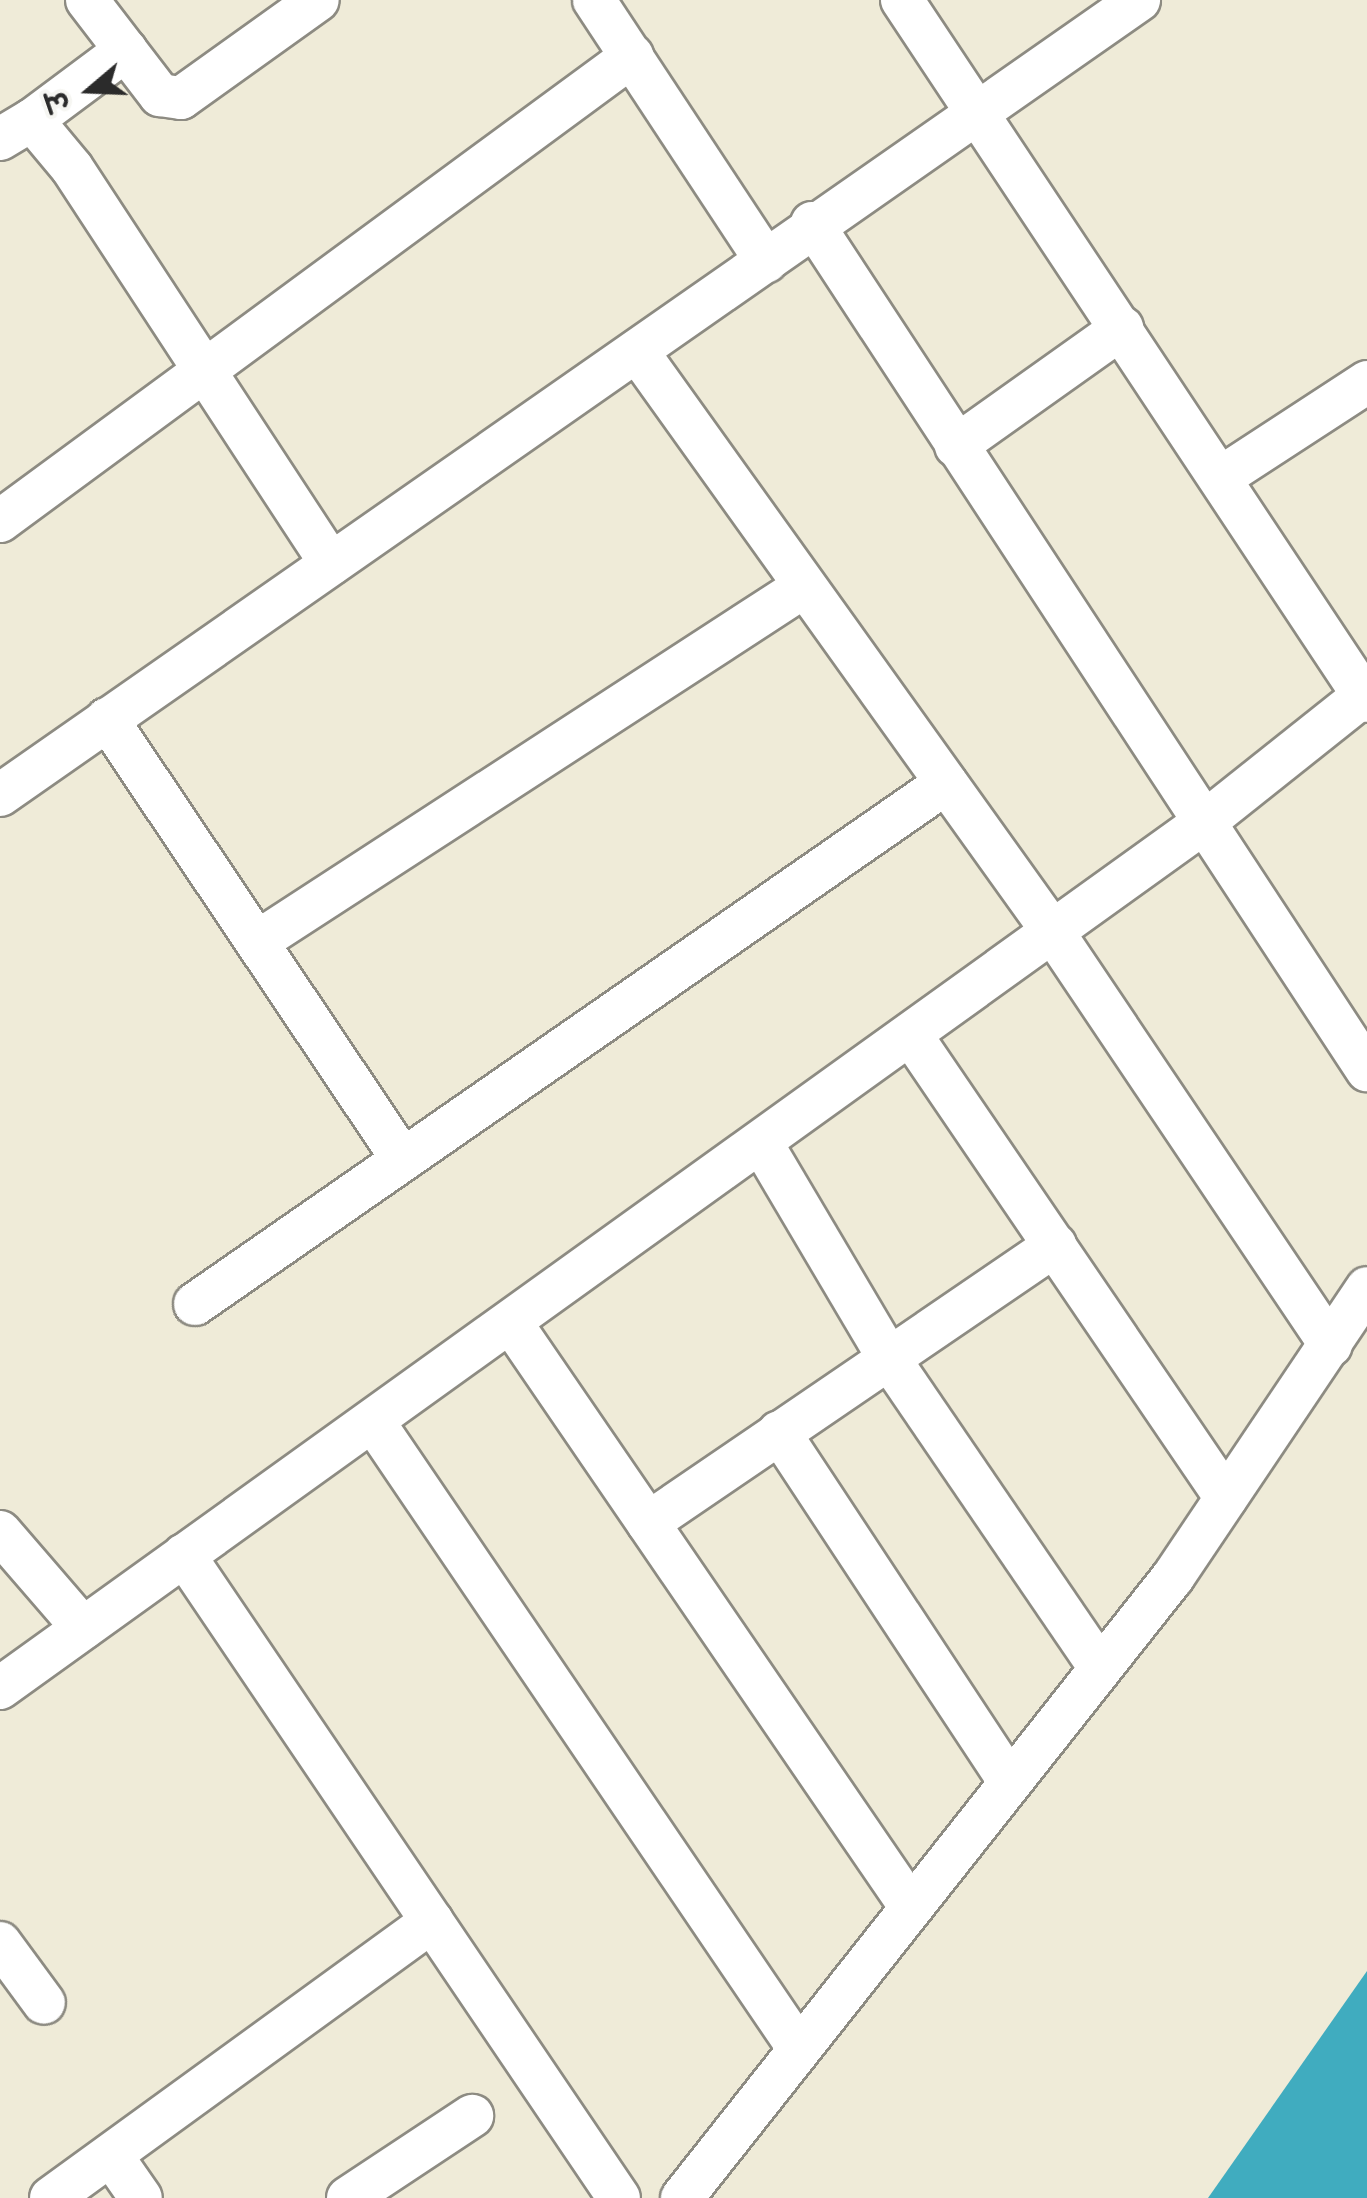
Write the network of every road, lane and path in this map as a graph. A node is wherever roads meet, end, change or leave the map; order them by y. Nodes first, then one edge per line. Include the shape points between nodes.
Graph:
1 (87, 0) edge
2 (318, 0) edge
3 (594, 0) edge
4 (902, 0) edge
5 (1140, 0) edge
6 (126, 50) junction
7 (632, 56) junction
8 (975, 117) junction
9 (16, 130) edge
10 (812, 223) junction
11 (766, 261) junction
12 (1122, 328) junction
13 (637, 351) junction
14 (204, 374) junction
15 (1367, 382) edge
16 (956, 446) junction
17 (1220, 478) junction
18 (0, 522) edge
19 (331, 564) junction
20 (805, 586) junction
21 (1365, 698) edge
22 (106, 719) junction
23 (946, 784) junction
24 (0, 795) edge
25 (1202, 824) junction
26 (1053, 932) junction
27 (257, 942) junction
28 (911, 1035) junction
29 (1367, 1070) edge
30 (762, 1144) junction
31 (403, 1160) junction
32 (1055, 1245) junction
33 (1367, 1288) edge
34 (195, 1304) dead end
35 (512, 1324) junction
36 (1331, 1345) junction
37 (888, 1357) junction
38 (375, 1424) junction
39 (779, 1432) junction
40 (1226, 1498) junction
41 (648, 1523) junction
42 (0, 1532) edge
43 (184, 1554) junction
44 (83, 1628) junction
45 (1100, 1668) junction
46 (0, 1688) edge
47 (1009, 1781) junction
48 (910, 1906) junction
49 (432, 1921) junction
50 (0, 1943) edge
51 (44, 2003) dead end
52 (797, 2046) junction
53 (472, 2116) dead end
54 (110, 2155) junction
55 (355, 2196) edge
56 (51, 2198) edge
57 (142, 2198) edge
58 (619, 2198) edge
59 (682, 2198) edge

1 - 6 street
2 - 6 street via 182,98 160,95
3 - 7 street
4 - 8 street
5 - 8 street
6 - 9 street
7 - 11 street
7 - 14 street
8 - 10 street
8 - 12 street
9 - 14 street via 72,168
10 - 11 street
10 - 16 street
11 - 13 street
12 - 16 street
12 - 17 street
13 - 19 street
13 - 20 street
14 - 18 street
14 - 19 street
15 - 17 street
16 - 25 street
17 - 21 street
19 - 22 street
20 - 23 street
20 - 27 street
21 - 25 street
22 - 24 street
22 - 27 street
23 - 26 street
23 - 31 street
25 - 26 street
25 - 29 street
26 - 28 street
26 - 36 street
27 - 31 street
28 - 30 street
28 - 32 street
30 - 35 street
30 - 37 street
31 - 34 street
32 - 37 street
32 - 40 street
33 - 36 street
35 - 38 street
35 - 41 street
36 - 40 street
37 - 39 street
37 - 45 street
38 - 43 street
38 - 52 street
39 - 41 street
39 - 47 street
40 - 45 street
41 - 48 street
42 - 44 street
43 - 44 street
43 - 49 street
44 - 46 street
45 - 47 street
47 - 48 street
48 - 52 street
49 - 54 street
49 - 58 street
50 - 51 street
52 - 59 street
53 - 55 street
54 - 56 street
54 - 57 street

